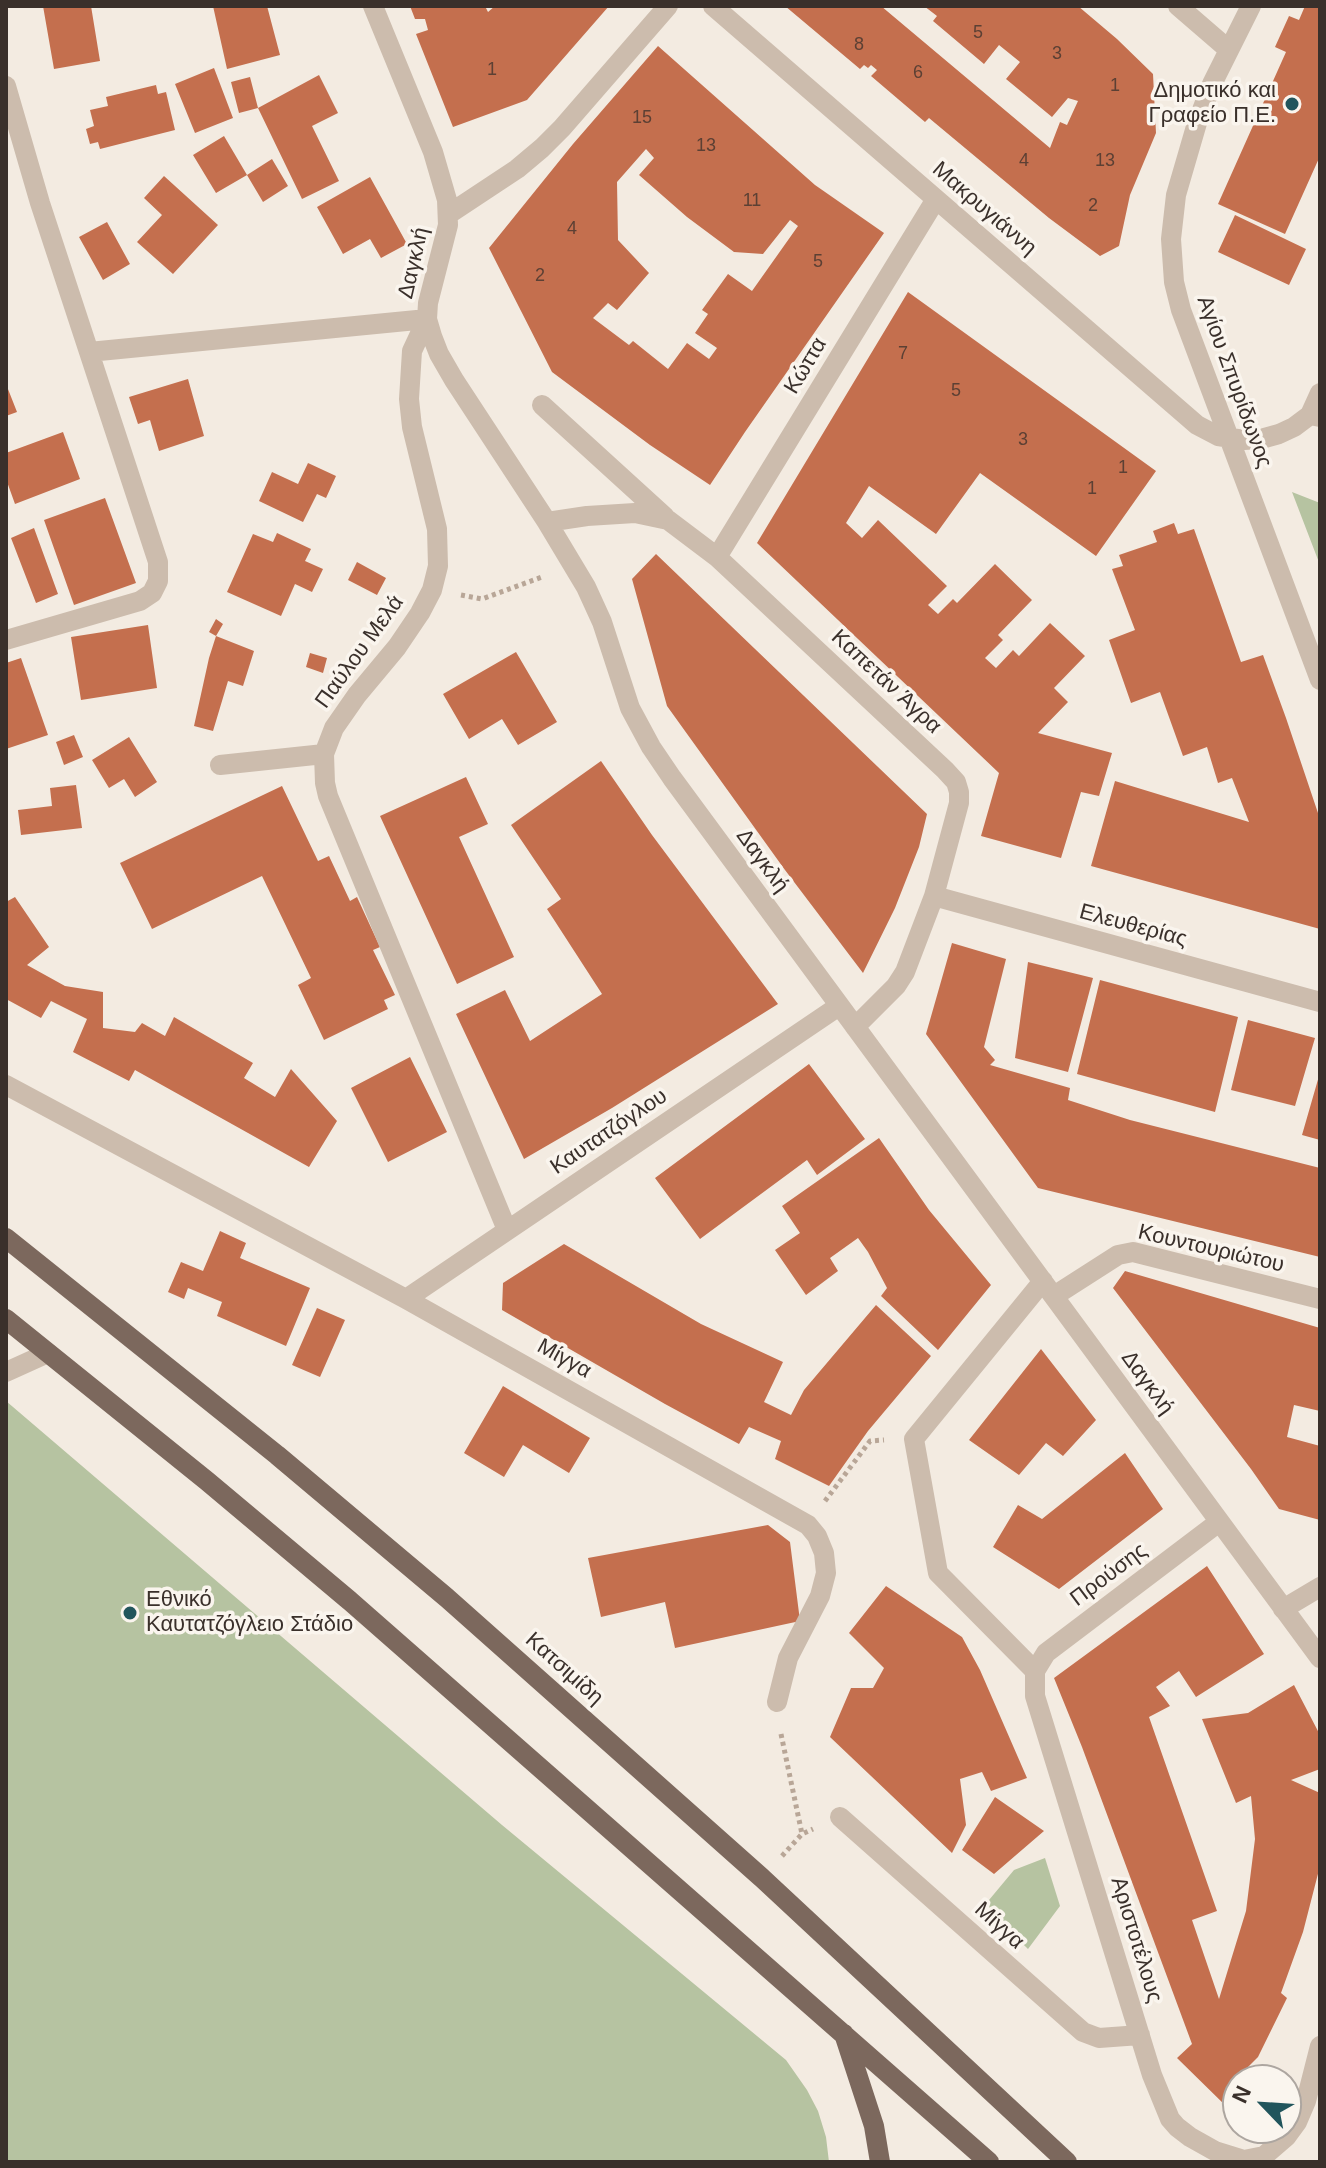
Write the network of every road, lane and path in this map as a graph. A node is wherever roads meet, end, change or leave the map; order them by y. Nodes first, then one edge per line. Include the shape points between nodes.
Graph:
1 (373, 6) edge
2 (668, 6) edge
3 (713, 6) edge
4 (1178, 6) edge
5 (1251, 6) edge
6 (1229, 50) junction
7 (6, 86) edge
8 (936, 199) junction
9 (449, 214) junction
10 (427, 319) junction
11 (89, 352) junction
12 (1320, 393) edge
13 (542, 405) dead end
14 (1315, 416) edge
15 (1229, 439) junction
16 (668, 520) junction
17 (547, 522) junction
18 (717, 557) junction
19 (573, 565) junction
20 (482, 599) dead end
21 (6, 640) edge
22 (1320, 680) edge
23 (324, 754) junction
24 (220, 765) dead end
25 (934, 896) junction
26 (1315, 997) edge
27 (839, 1006) junction
28 (855, 1027) junction
29 (6, 1085) edge
30 (507, 1230) junction
31 (6, 1238) edge
32 (1048, 1288) junction
33 (406, 1299) junction
34 (1320, 1299) edge
35 (6, 1319) edge
36 (48, 1353) junction
37 (6, 1372) edge
38 (870, 1441) dead end
39 (1219, 1522) junction
40 (808, 1525) junction
41 (1320, 1587) edge
42 (1283, 1609) junction
43 (1320, 1658) edge
44 (1035, 1671) junction
45 (777, 1702) joint
46 (840, 1817) dead end
47 (802, 1834) dead end
48 (844, 2034) junction
49 (1140, 2035) junction
50 (1320, 2046) edge
51 (880, 2162) edge
52 (989, 2162) edge
53 (1067, 2162) edge

1 - 9 street, Δαγκλή via 433,152
2 - 9 street via 542,148
3 - 8 street, Μακρυγιάννη
4 - 6 street
5 - 6 street, Αγίου Σπυρίδωνος
6 - 15 street, Αγίου Σπυρίδωνος via 1189,149 1171,239 1181,310
7 - 11 street
8 - 15 street, Μακρυγιάννη via 1184,414
8 - 18 street, Κώττα
9 - 10 street, Δαγκλή
10 - 11 street
10 - 17 street, Δαγκλή via 454,380
10 - 23 street, Παύλου Μελά via 412,351 409,399 437,529 438,566 432,590 397,647 334,728
11 - 21 street via 158,562 158,581 140,601
12 - 14 street
13 - 16 street
14 - 15 street via 1261,439
15 - 22 street, Αγίου Σπυρίδωνος
16 - 17 street, Καπετάν Άγρα via 635,513
16 - 18 street, Καπετάν Άγρα
17 - 19 street, Δαγκλή
18 - 25 street, Καπετάν Άγρα via 956,782 959,803
19 - 20 path
19 - 27 street, Δαγκλή via 595,605 630,708 651,747
23 - 24 street
23 - 30 street via 328,796
25 - 26 street, Ελευθερίας
25 - 28 street, Καπετάν Άγρα via 905,972
27 - 28 street, Δαγκλή
27 - 30 street, Καυτατζόγλου
28 - 32 street, Δαγκλή
29 - 33 street, Μίγγα
30 - 33 street, Καυτατζόγλου
31 - 53 main road, Κατσιμίδη via 447,1598 762,1878
32 - 34 street, Κουντουριώτου via 1133,1252
32 - 39 street, Δαγκλή
32 - 44 street, Κουντουριώτου via 914,1439 938,1573
33 - 40 street, Μίγγα
35 - 36 main road
36 - 37 street
36 - 48 main road via 350,1601
38 - 40 path
39 - 42 street, Δαγκλή
39 - 44 street, Προύσης via 1046,1653
40 - 45 street via 824,1553 826,1573 788,1658
41 - 42 street
42 - 43 street, Δαγκλή
44 - 49 street, Αριστοτέλους via 1035,1696
45 - 47 path
46 - 49 street, Μίγγα via 1083,2032 1099,2038
48 - 51 main road
48 - 52 main road
49 - 50 street, Αριστοτέλους via 1160,2098 1177,2127 1202,2144 1252,2160 1264,2156 1297,2122

